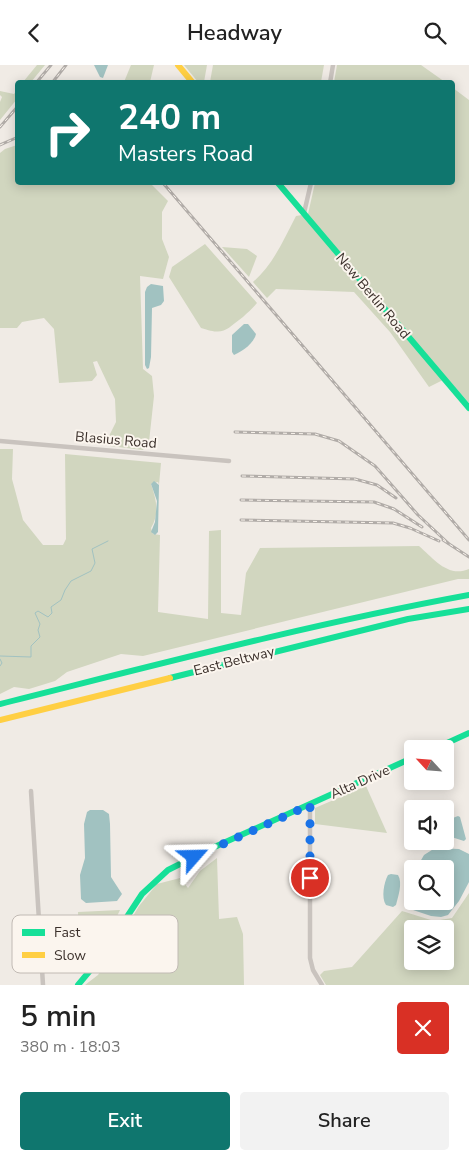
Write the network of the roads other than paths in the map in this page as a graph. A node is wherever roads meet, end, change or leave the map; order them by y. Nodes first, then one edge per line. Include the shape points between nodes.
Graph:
1 (178, 65) edge
2 (334, 65) edge
3 (190, 80) edge
4 (331, 80) edge
5 (280, 185) edge
6 (311, 185) edge
7 (304, 213) junction
8 (469, 408) edge
9 (0, 441) edge
10 (229, 461) dead end
11 (469, 595) edge
12 (469, 609) edge
13 (0, 705) edge
14 (0, 720) edge
15 (469, 733) edge
16 (454, 740) edge
17 (404, 762) edge
18 (31, 791) dead end
19 (310, 805) junction
20 (39, 915) edge
21 (128, 915) edge
22 (88, 973) edge
23 (78, 985) edge
24 (322, 985) edge

1 - 3 main road
2 - 4 street
5 - 7 main road, New Berlin Road
6 - 7 street
7 - 8 main road, New Berlin Road
9 - 10 street, Blasius Road
11 - 13 main road, East Beltway via 258,640
12 - 14 main road, East Beltway via 408,619
15 - 16 main road
17 - 19 main road, Alta Drive
18 - 20 street
19 - 21 main road, Alta Drive via 161,875 142,894
19 - 24 street via 310,958
22 - 23 main road, Alta Drive

